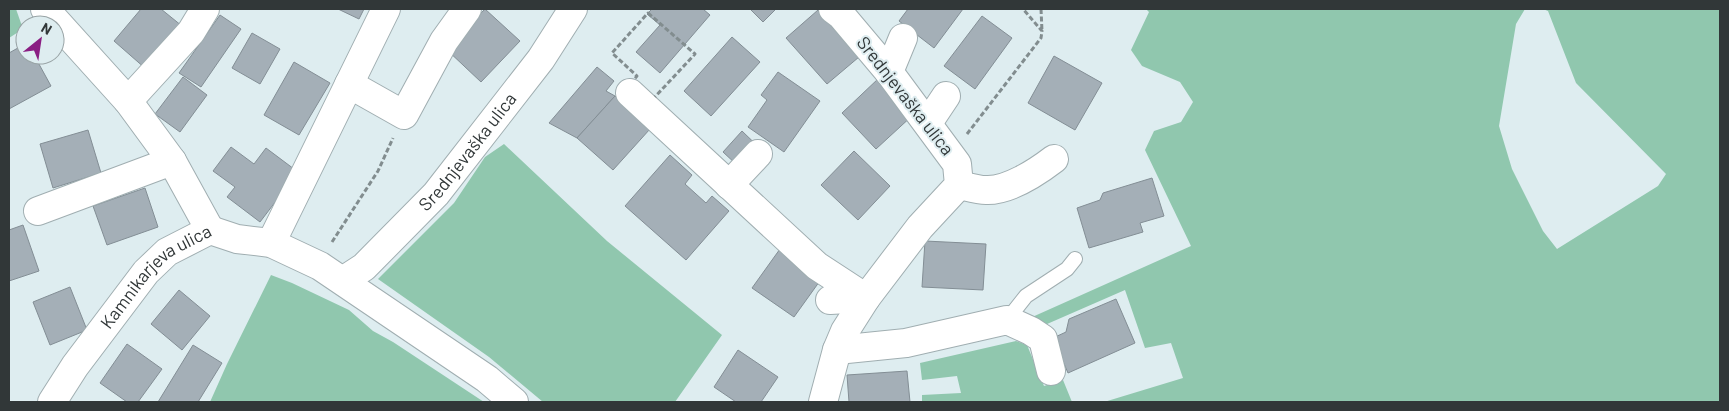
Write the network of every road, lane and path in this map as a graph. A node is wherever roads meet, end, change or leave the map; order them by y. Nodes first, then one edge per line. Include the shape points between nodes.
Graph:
1 (44, 9) edge
2 (205, 9) edge
3 (386, 9) edge
4 (467, 9) edge
5 (573, 9) edge
6 (1023, 9) edge
7 (1041, 9) edge
8 (836, 15) edge
9 (1042, 31) junction
10 (903, 38) dead end
11 (889, 72) junction
12 (349, 84) junction
13 (630, 92) junction
14 (946, 96) dead end
15 (128, 102) junction
16 (404, 115) junction
17 (928, 123) junction
18 (758, 154) dead end
19 (1054, 159) dead end
20 (172, 161) junction
21 (958, 174) junction
22 (729, 185) junction
23 (38, 211) dead end
24 (210, 230) junction
25 (271, 243) junction
26 (1075, 259) dead end
27 (318, 265) junction
28 (344, 280) junction
29 (866, 298) junction
30 (830, 300) dead end
31 (1008, 320) junction
32 (837, 350) junction
33 (1051, 371) dead end
34 (52, 402) edge
35 (514, 402) edge
36 (823, 402) edge

1 - 15 street, Kamnikarjeva ulica
2 - 15 street via 191,32
3 - 12 street
4 - 16 street via 444,40
5 - 28 street, Srednjevaška ulica via 541,59 436,194 364,266
6 - 9 path
7 - 9 path
8 - 11 street, Srednjevaška ulica
9 - 21 path via 1040,38 967,134
10 - 11 street
11 - 17 street, Srednjevaška ulica
12 - 16 street
12 - 25 street
13 - 13 path via 637,84 653,99 695,54 648,13 612,53 637,76 621,94
13 - 22 street
14 - 17 street
15 - 20 street, Kamnikarjeva ulica
16 - 27 path via 378,171
17 - 21 street, Srednjevaška ulica
18 - 22 street
19 - 21 street via 1014,184 987,191
20 - 23 street
20 - 24 street, Kamnikarjeva ulica
21 - 29 street
22 - 29 street via 817,266
24 - 25 street via 237,239
24 - 34 street, Kamnikarjeva ulica via 167,252 146,272
25 - 27 street
26 - 31 lane via 1067,269 1026,296
27 - 28 street
28 - 35 street via 487,379
29 - 30 street
29 - 32 street
31 - 32 street via 906,342
31 - 33 street via 1043,339
32 - 36 street

